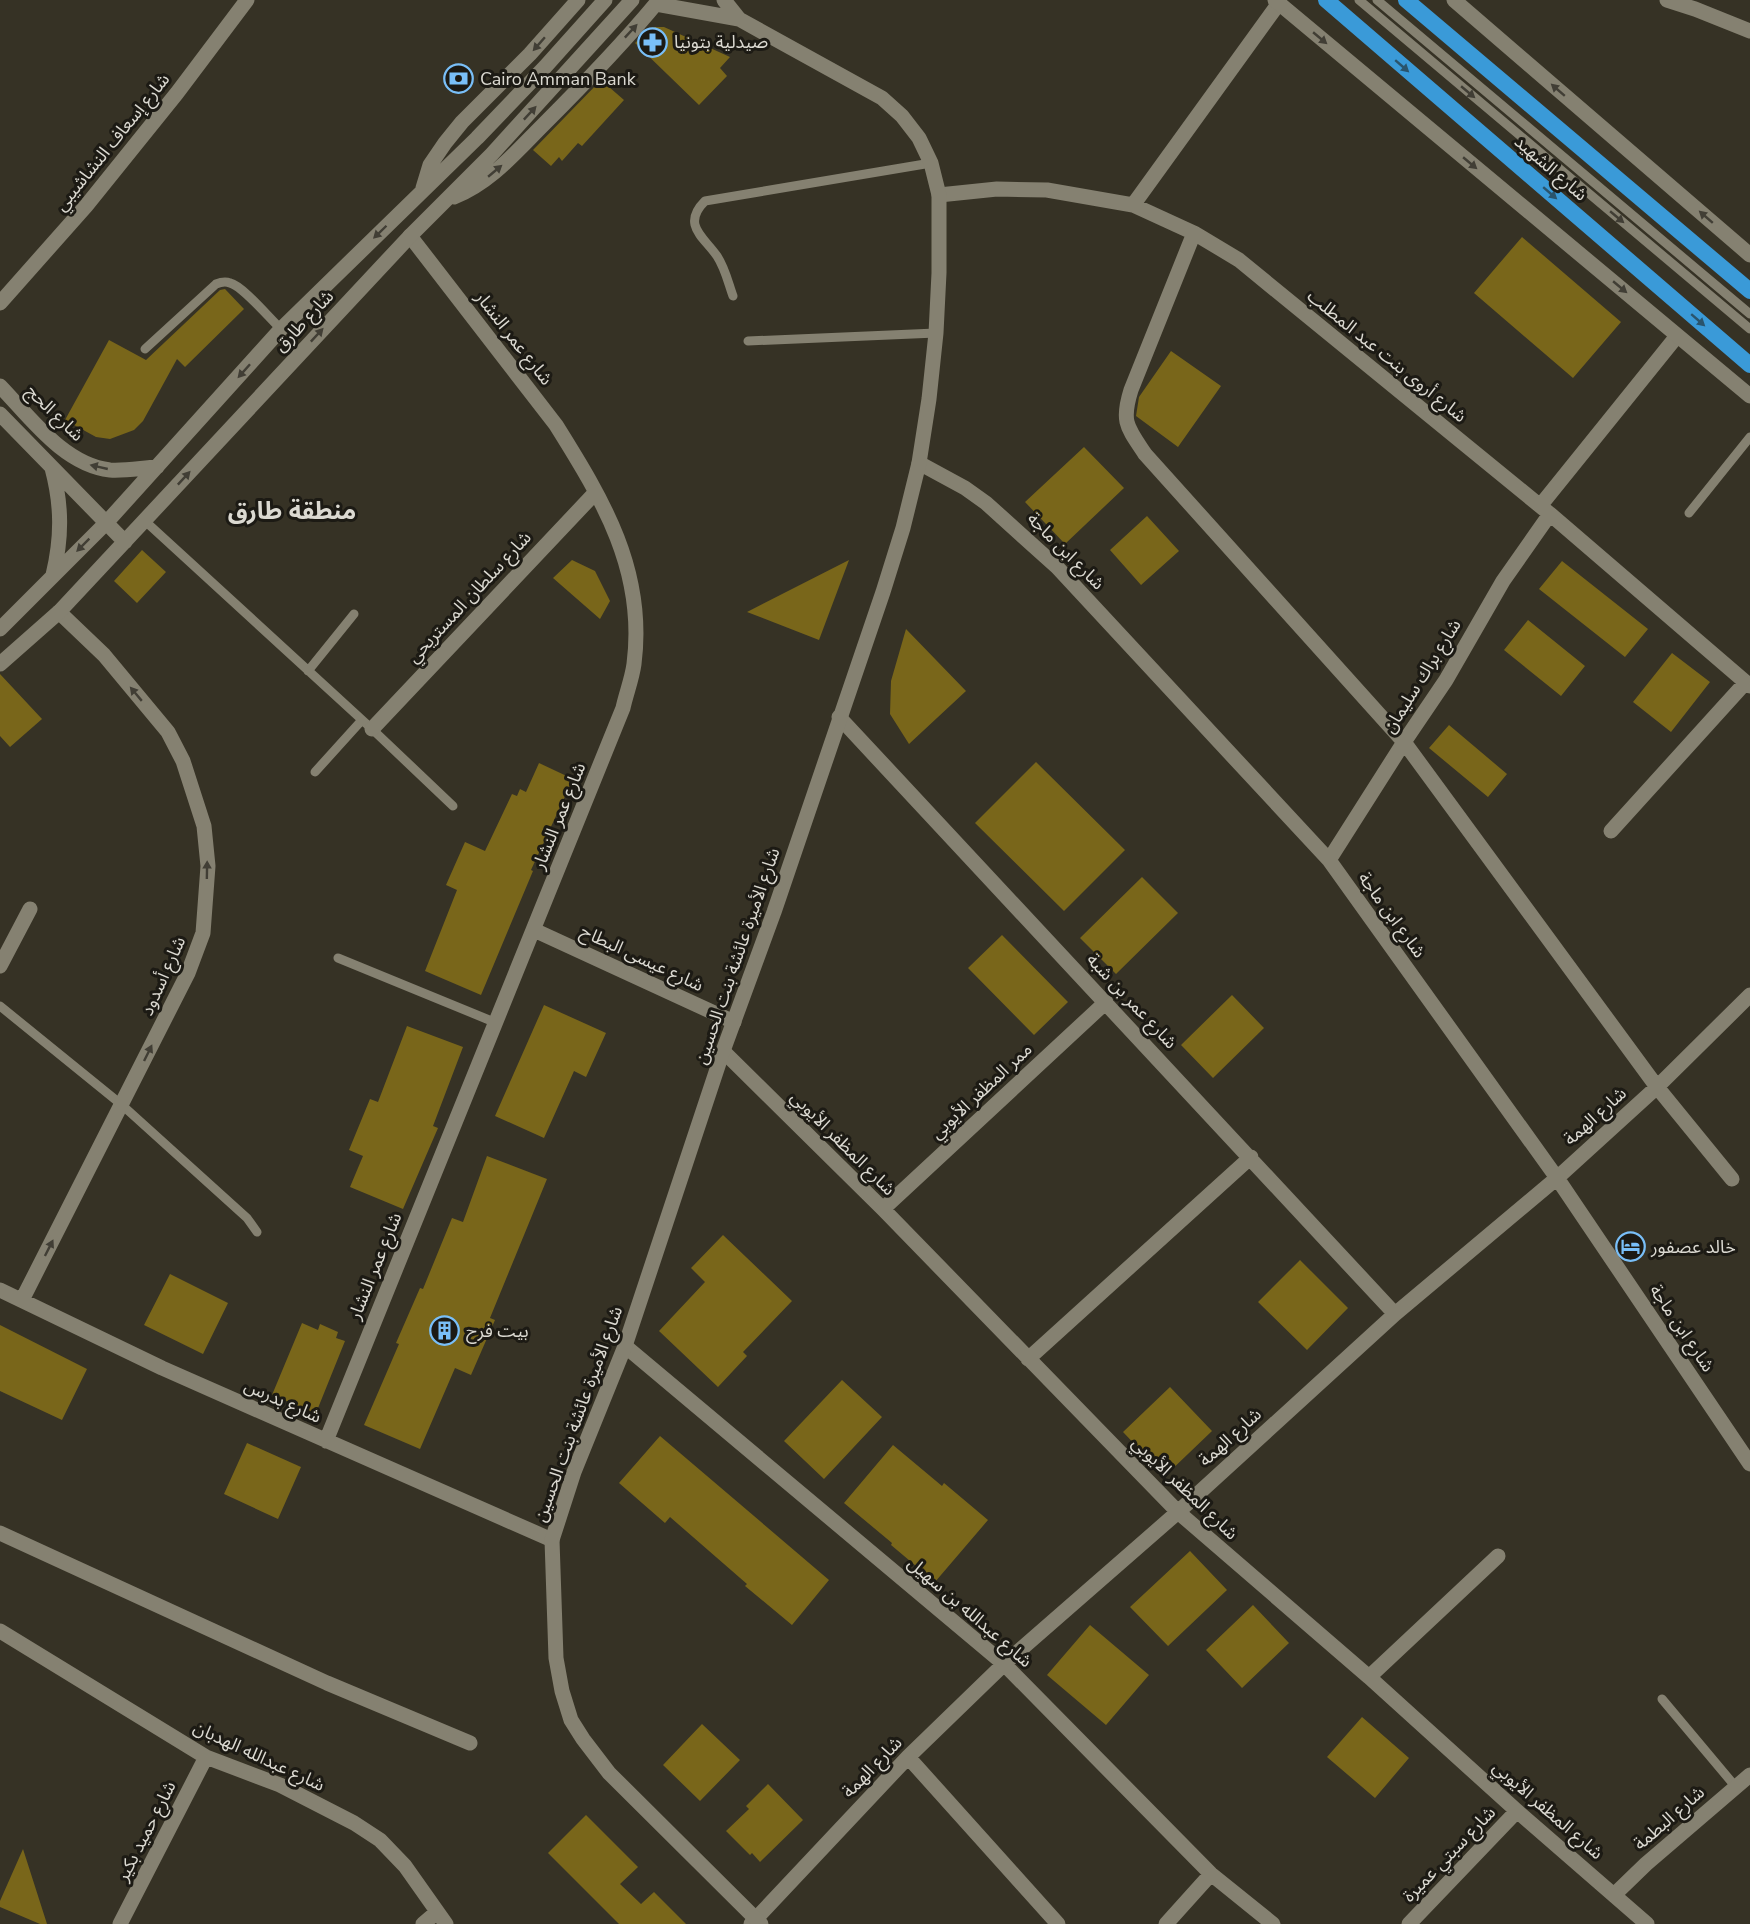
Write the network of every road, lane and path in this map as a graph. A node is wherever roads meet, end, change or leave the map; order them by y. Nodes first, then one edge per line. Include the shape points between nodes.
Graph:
1 (247, 0) edge
2 (578, 0) edge
3 (605, 0) edge
4 (632, 0) edge
5 (724, 0) edge
6 (1326, 0) edge
7 (1359, 0) edge
8 (1377, 0) edge
9 (1406, 0) edge
10 (1454, 0) edge
11 (1667, 0) edge
12 (658, 2) edge
13 (1277, 2) edge
14 (739, 19) junction
15 (1750, 31) edge
16 (931, 163) junction
17 (422, 191) junction
18 (939, 195) junction
19 (445, 200) junction
20 (1133, 205) junction
21 (1194, 233) junction
22 (410, 236) junction
23 (1750, 255) edge
24 (1750, 291) edge
25 (733, 296) dead end
26 (0, 303) edge
27 (1750, 314) edge
28 (281, 329) junction
29 (1750, 329) edge
30 (936, 333) junction
31 (1677, 336) junction
32 (748, 341) dead end
33 (145, 349) dead end
34 (1750, 365) edge
35 (0, 386) edge
36 (1750, 396) edge
37 (0, 414) edge
38 (1750, 437) edge
39 (919, 462) junction
40 (157, 467) junction
41 (52, 468) junction
42 (595, 493) junction
43 (1545, 510) junction
44 (1689, 513) dead end
45 (145, 521) junction
46 (106, 523) junction
47 (125, 542) junction
48 (52, 576) junction
49 (59, 612) junction
50 (354, 614) dead end
51 (0, 629) edge
52 (0, 664) edge
53 (308, 671) junction
54 (1748, 684) edge
55 (839, 717) junction
56 (367, 725) junction
57 (1404, 742) junction
58 (315, 772) dead end
59 (453, 806) dead end
60 (1611, 831) dead end
61 (1329, 860) junction
62 (30, 909) dead end
63 (534, 930) junction
64 (338, 958) dead end
65 (0, 966) edge
66 (1750, 995) edge
67 (1106, 1002) junction
68 (0, 1006) edge
69 (734, 1022) junction
70 (494, 1023) junction
71 (723, 1051) junction
72 (1657, 1086) junction
73 (122, 1105) junction
74 (1251, 1157) junction
75 (1557, 1178) junction
76 (1732, 1179) dead end
77 (883, 1209) junction
78 (257, 1232) dead end
79 (0, 1290) edge
80 (22, 1300) junction
81 (1395, 1314) junction
82 (625, 1346) junction
83 (1028, 1359) junction
84 (326, 1441) junction
85 (1750, 1464) edge
86 (1178, 1512) junction
87 (0, 1533) edge
88 (552, 1540) junction
89 (1498, 1556) dead end
90 (0, 1631) edge
91 (1004, 1664) junction
92 (1369, 1677) junction
93 (1662, 1699) dead end
94 (470, 1743) dead end
95 (908, 1756) junction
96 (206, 1757) junction
97 (1750, 1775) edge
98 (1735, 1786) junction
99 (1517, 1811) junction
100 (1211, 1874) junction
101 (1615, 1894) junction
102 (442, 1918) edge
103 (756, 1922) edge
104 (120, 1924) edge
105 (423, 1924) edge
106 (1058, 1924) edge
107 (1166, 1924) edge
108 (1273, 1924) edge
109 (1409, 1924) edge
110 (1647, 1924) edge

1 - 26 street, شارع إسعاف النشاشيبي via 86,206
2 -> 17 street via 445,142 430,165
3 - 17 street, شارع طارق via 538,75
19 -> 4 street, شارع طارق via 500,146
5 - 14 street, شارع الأميرة عائشة بنت الحسين
6 -> 34 highway, شارع الشهيد
7 -> 29 lane
8 - 27 lane
9 - 24 highway, شارع الشهيد
23 -> 10 street
11 - 15 street
12 - 14 street, شارع الأميرة عائشة بنت الحسين
19 -> 12 street via 467,192 502,165
13 - 20 street
13 -> 31 street
14 - 16 street, شارع الأميرة عائشة بنت الحسين via 882,98 903,116
16 - 18 street, شارع الأميرة عائشة بنت الحسين
16 - 25 lane via 705,201 695,217 696,230 719,260
17 -> 28 street, شارع طارق
18 - 20 street, شارع أروى بنت عبد المطلب via 997,189 1047,190
18 - 30 street, شارع الأميرة عائشة بنت الحسين
19 - 22 street, شارع طارق
20 - 21 street, شارع أروى بنت عبد المطلب
21 - 43 street, شارع أروى بنت عبد المطلب via 1239,260
21 - 57 street via 1131,390 1125,409 1129,431 1145,454
22 - 42 street, شارع عمر النشار via 556,425
45 -> 22 street, شارع طارق
28 - 33 lane via 241,289 222,282
28 -> 40 street, شارع طارق
30 - 32 lane
30 - 39 street, شارع الأميرة عائشة بنت الحسين
31 - 36 street
31 - 43 street, شارع براك سليمان
40 -> 35 street, شارع الحج via 110,470 83,463 59,447
37 - 41 street
38 - 44 lane
39 - 55 street, شارع الأميرة عائشة بنت الحسين via 887,581
39 - 61 street, شارع ابن ماجة via 986,503 1058,567
40 - 46 street, شارع طارق
41 - 46 street
41 - 48 street via 60,504 58,550
42 - 56 street, شارع سلطان المستريحي
42 - 63 street, شارع عمر النشار via 616,532 631,575 636,620 634,665 623,708
43 - 54 street, شارع أروى بنت عبد المطلب
43 - 57 street, شارع براك سليمان via 1446,680
45 - 47 street, شارع طارق
45 - 53 lane
46 - 47 street
46 -> 48 street, شارع طارق
47 - 49 street, شارع طارق
48 - 51 street, شارع طارق
49 - 52 street, شارع طارق
73 -> 49 street, شارع أسدود via 188,973 203,933 208,866 204,826 183,761 168,732 104,656
50 - 53 lane
53 - 56 lane
54 - 60 street
55 - 67 street, شارع عمر بن شبة
55 - 69 street, شارع الأميرة عائشة بنت الحسين
56 - 58 lane
56 - 59 lane
57 - 61 street, شارع براك سليمان
57 - 72 street
61 - 75 street, شارع ابن ماجة
62 - 65 street
63 - 69 street, شارع عيسى البطاح
63 - 70 street, شارع عمر النشار
64 - 70 lane
66 - 72 street, شارع الهمة
67 - 74 street, شارع عمر بن شبة
67 - 77 street, ممر المظفر الأيوبي
68 - 73 lane
69 - 71 street, شارع الأميرة عائشة بنت الحسين
70 - 84 street, شارع عمر النشار
71 - 77 street, شارع المظفر الأيوبي
71 - 82 street, شارع الأميرة عائشة بنت الحسين
72 - 75 street, شارع الهمة
72 - 76 street
73 - 78 lane via 247,1218
80 -> 73 street, شارع أسدود
74 - 81 street, شارع عمر بن شبة
74 - 83 street
75 - 81 street, شارع الهمة
75 - 85 street, شارع ابن ماجة
77 - 83 street, شارع المظفر الأيوبي
79 - 80 street, شارع بدرس
80 - 84 street, شارع بدرس
81 - 86 street, شارع الهمة
82 - 88 street, شارع الأميرة عائشة بنت الحسين via 574,1472
82 - 91 street, شارع عبدالله بن سهيل
83 - 86 street, شارع المظفر الأيوبي
84 - 88 street, شارع بدرس
86 - 91 street, شارع الهمة
86 - 92 street, شارع المظفر الأيوبي
87 - 94 street via 327,1683
88 - 103 street, شارع الأميرة عائشة بنت الحسين via 556,1658 571,1720 609,1773
89 - 92 street
90 - 96 street, شارع عبدالله الهدبان
91 - 95 street, شارع الهمة
91 - 100 street, شارع عبدالله بن سهيل
92 - 99 street, شارع المظفر الأيوبي
93 - 98 lane
95 - 103 street, شارع الهمة
95 - 106 street
96 - 102 street, شارع عبدالله الهدبان via 280,1785 380,1840 405,1866
96 - 104 street, شارع حميد بكير
97 - 98 street, شارع البطمة
98 - 101 street, شارع البطمة
99 - 101 street, شارع المظفر الأيوبي
99 - 109 street, شارع سبتي عميرة
100 - 107 street
100 - 108 street, شارع عبدالله بن سهيل
101 - 110 street, شارع المظفر الأيوبي
102 - 105 street

